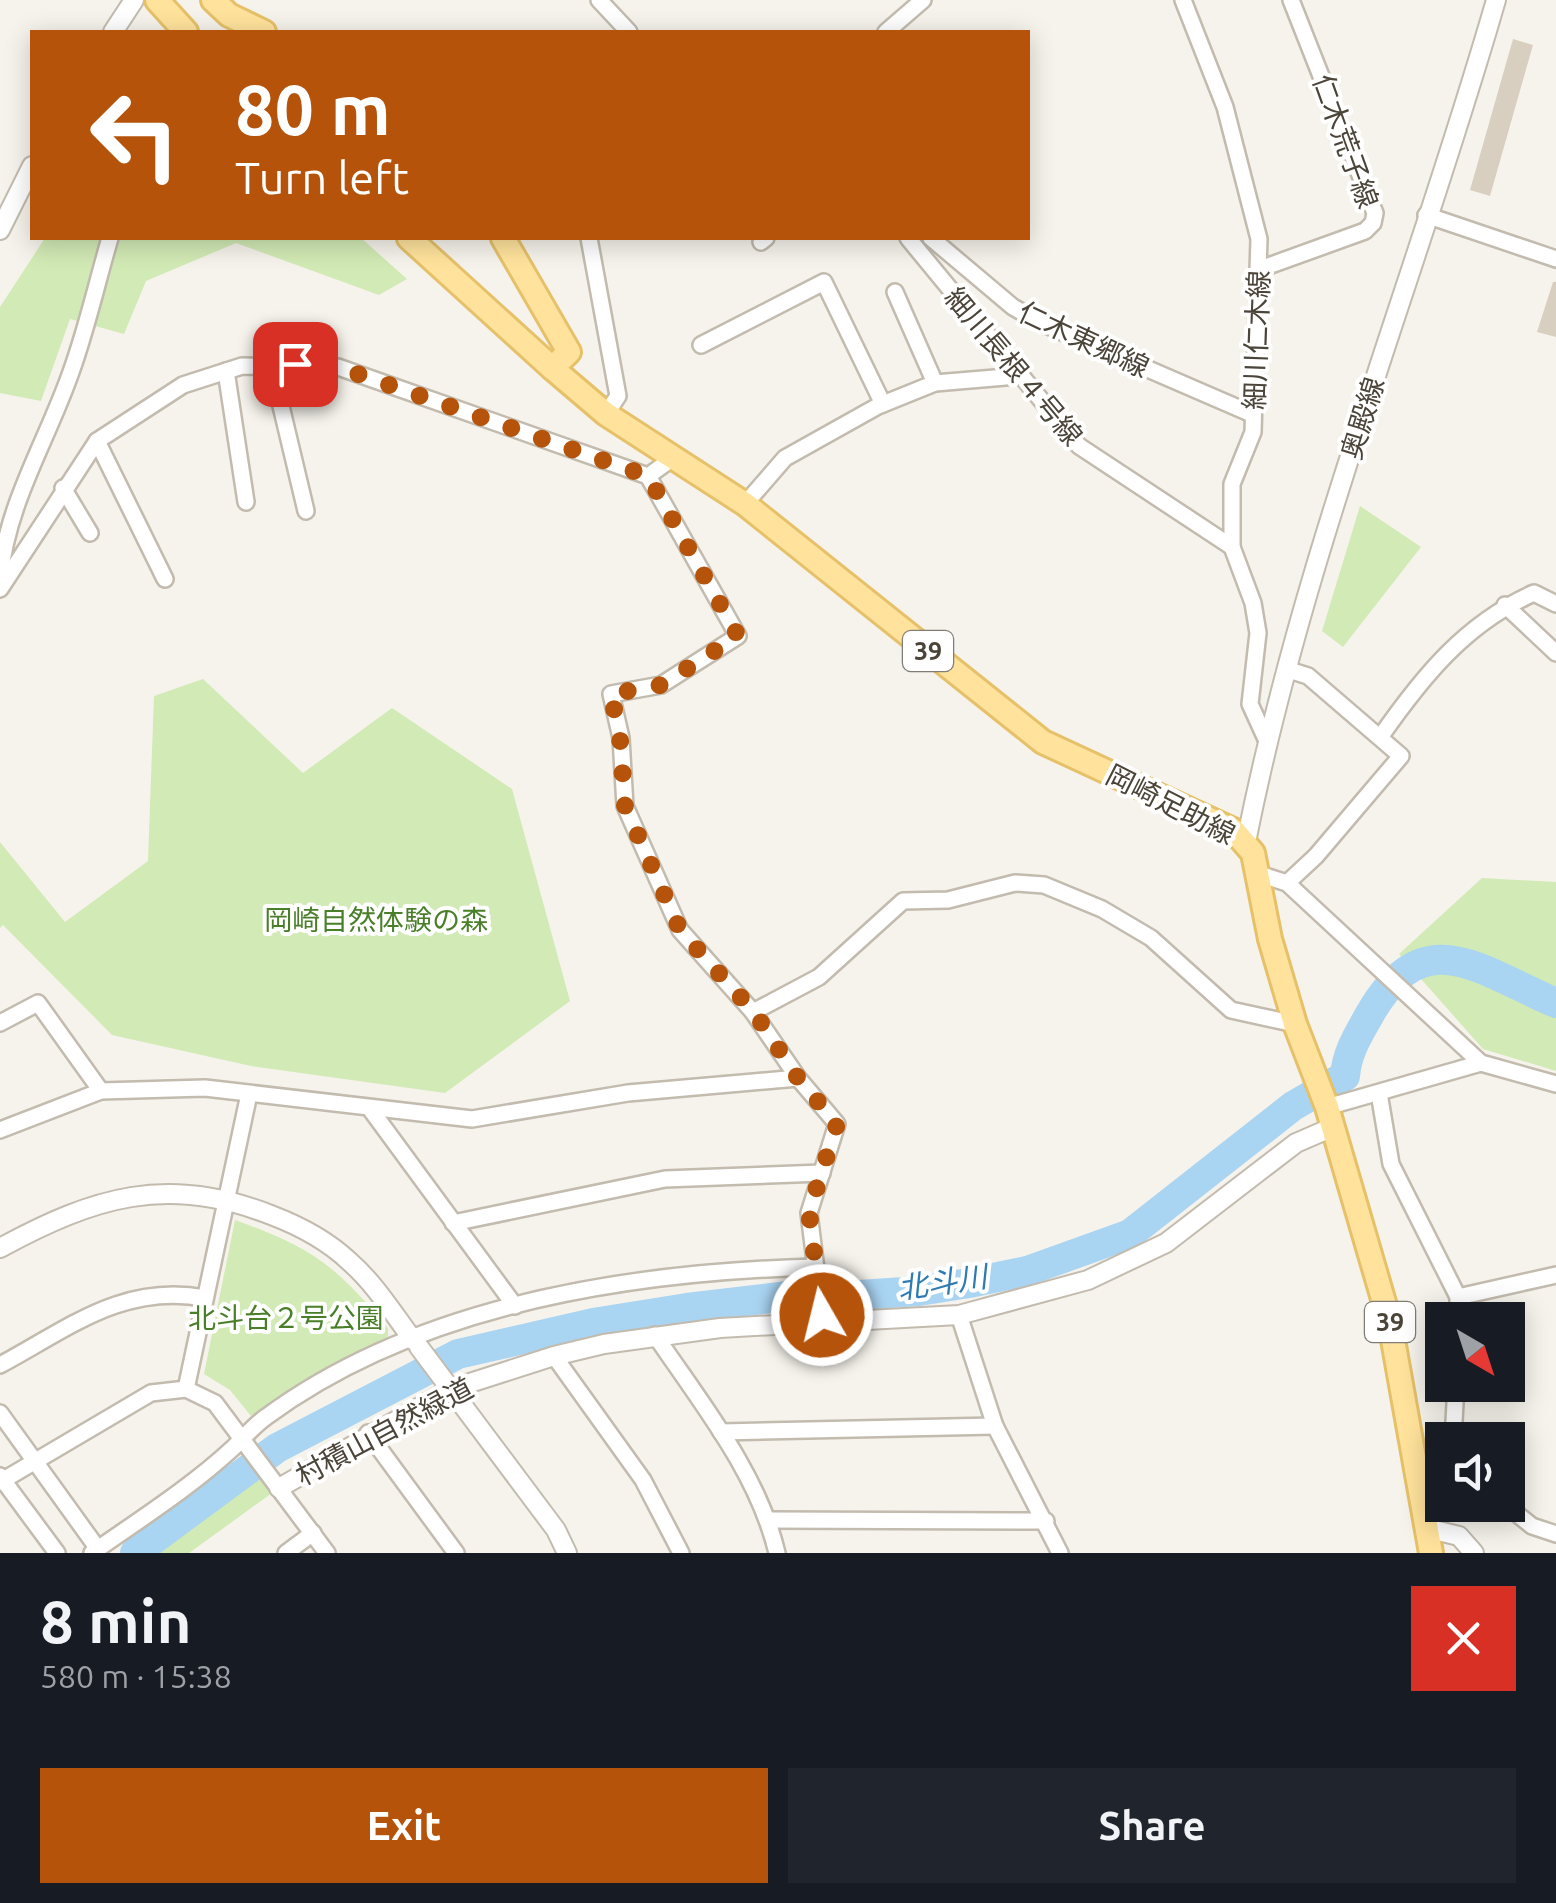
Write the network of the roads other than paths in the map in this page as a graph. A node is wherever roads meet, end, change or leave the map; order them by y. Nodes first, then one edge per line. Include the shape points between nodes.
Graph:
1 (134, 0) edge
2 (158, 0) edge
3 (213, 0) edge
4 (599, 0) edge
5 (923, 0) edge
6 (1183, 0) edge
7 (1292, 0) edge
8 (1496, 0) edge
9 (114, 30) edge
10 (184, 30) edge
11 (260, 30) edge
12 (627, 30) edge
13 (888, 30) edge
14 (30, 170) edge
15 (1426, 215) junction
16 (0, 230) edge
17 (109, 240) edge
18 (410, 240) edge
19 (505, 240) edge
20 (589, 240) edge
21 (910, 240) edge
22 (932, 240) edge
23 (1556, 260) edge
24 (1260, 269) junction
25 (895, 292) dead end
26 (701, 345) dead end
27 (271, 364) junction
28 (552, 368) junction
29 (226, 371) junction
30 (1019, 376) junction
31 (935, 383) junction
32 (883, 404) junction
33 (606, 414) junction
34 (1252, 414) junction
35 (97, 441) junction
36 (673, 458) junction
37 (648, 476) junction
38 (64, 488) junction
39 (246, 502) dead end
40 (745, 504) junction
41 (306, 511) dead end
42 (90, 533) dead end
43 (1232, 547) junction
44 (0, 577) edge
45 (165, 578) dead end
46 (0, 589) edge
47 (1556, 604) edge
48 (1506, 606) junction
49 (1556, 653) edge
50 (1290, 670) junction
51 (1381, 736) junction
52 (1266, 740) junction
53 (1246, 842) junction
54 (1256, 873) junction
55 (1287, 882) junction
56 (754, 1012) junction
57 (0, 1023) edge
58 (1295, 1024) junction
59 (1481, 1063) junction
60 (798, 1078) junction
61 (1556, 1084) edge
62 (101, 1091) junction
63 (1379, 1093) junction
64 (249, 1094) junction
65 (1325, 1104) junction
66 (371, 1110) junction
67 (0, 1130) edge
68 (822, 1174) junction
69 (228, 1198) junction
70 (453, 1223) junction
71 (0, 1248) edge
72 (816, 1274) junction
73 (1556, 1275) edge
74 (1458, 1296) junction
75 (205, 1298) junction
76 (1458, 1302) edge
77 (514, 1306) junction
78 (959, 1315) junction
79 (822, 1320) junction
80 (655, 1335) junction
81 (416, 1344) junction
82 (554, 1356) junction
83 (0, 1366) edge
84 (447, 1385) junction
85 (186, 1389) junction
86 (0, 1413) edge
87 (995, 1426) junction
88 (721, 1432) junction
89 (368, 1433) junction
90 (245, 1443) junction
91 (35, 1462) junction
92 (1, 1480) edge
93 (276, 1484) junction
94 (769, 1520) junction
95 (1525, 1520) edge
96 (1046, 1521) junction
97 (1426, 1528) junction
98 (312, 1533) junction
99 (1556, 1534) edge
100 (95, 1551) edge
101 (56, 1553) edge
102 (286, 1553) edge
103 (327, 1553) edge
104 (456, 1553) edge
105 (567, 1553) edge
106 (682, 1553) edge
107 (777, 1553) edge
108 (1060, 1553) edge
109 (1431, 1553) edge
110 (1474, 1553) edge

1 - 9 street
2 - 10 main road
3 - 11 main road
4 - 12 street
5 - 13 street
6 - 24 street, 細川仁木線 via 1236,144
7 - 24 street, 仁木荒子線 via 1374,224
8 - 15 street, 奥殿線
14 - 16 street
15 - 23 street
15 - 50 street, 奥殿線
17 - 44 street via 72,370 22,484
18 - 28 main road, 岡崎足助線 / 39
19 - 28 main road via 569,352
20 - 33 street via 618,396
21 - 30 street, 細川長根４号線
22 - 34 street, 仁木東郷線 via 1037,321
24 - 34 street, 細川仁木線
25 - 31 street
26 - 32 street via 824,282
27 - 29 street
27 - 37 street via 338,367
27 - 41 street
28 - 33 main road, 岡崎足助線 / 39
29 - 35 street via 183,385
29 - 39 street
30 - 31 street
30 - 43 street, 細川長根４号線 via 1089,456
31 - 32 street
32 - 40 street via 786,458
33 - 36 main road, 岡崎足助線 / 39
34 - 43 street, 細川仁木線 via 1232,484
35 - 38 street
35 - 45 street
36 - 37 street
36 - 40 main road, 岡崎足助線 / 39
37 - 56 street via 738,636 661,685 611,694 625,806 680,930
38 - 42 street
38 - 46 street
40 - 53 main road, 岡崎足助線 / 39 via 1043,742 1233,830
43 - 52 street, 細川仁木線 via 1253,603 1258,634 1250,704
47 - 48 street via 1534,593
48 - 49 street
48 - 51 street via 1464,636 1419,682
50 - 51 street via 1308,676
50 - 52 street, 奥殿線
51 - 55 street via 1398,760
52 - 53 street, 奥殿線
53 - 54 main road, 岡崎足助線 / 39
54 - 55 street
54 - 58 main road, 岡崎足助線 / 39
55 - 59 street
56 - 58 street via 819,976 903,901 948,900 1015,883 1044,885 1152,938 1230,1010
56 - 60 street
57 - 62 street via 38,1002
58 - 65 main road, 岡崎足助線 / 39
59 - 61 street
59 - 63 street
60 - 66 street via 628,1094 472,1119
60 - 68 street via 837,1124
62 - 64 street via 178,1087
62 - 67 street
63 - 65 street
63 - 74 street via 1390,1164
64 - 66 street
64 - 69 street
65 - 78 street, 村積山自然緑道 via 1296,1143 1166,1243 1088,1280
65 - 97 main road, 岡崎足助線 / 39 via 1390,1324
66 - 70 street
68 - 70 street via 664,1179
68 - 72 street via 809,1212
69 - 71 street via 170,1192 116,1198 50,1221
69 - 75 street
69 - 81 street via 335,1249
70 - 77 street
72 - 77 street via 708,1270 632,1279
72 - 79 street
73 - 74 street
74 - 76 street
75 - 83 street via 160,1292 126,1299
75 - 85 street
77 - 81 street
78 - 79 street, 村積山自然緑道
78 - 87 street
79 - 80 street, 村積山自然緑道
80 - 82 street, 村積山自然緑道
80 - 88 street
81 - 84 street
81 - 90 street via 396,1343 311,1389
82 - 84 street, 村積山自然緑道
82 - 106 street via 643,1480
84 - 89 street, 村積山自然緑道
84 - 105 street
85 - 90 street via 215,1403
85 - 91 street via 151,1393
86 - 91 street
87 - 88 street
87 - 96 street
88 - 94 street
89 - 93 street, 村積山自然緑道
89 - 104 street
90 - 93 street
90 - 100 street
91 - 92 street
91 - 100 street
92 - 101 street
93 - 98 street
94 - 96 street
94 - 107 street
95 - 99 street
96 - 108 street
97 - 109 main road, 岡崎足助線 / 39
97 - 110 street via 1459,1536
98 - 102 street
98 - 103 street

